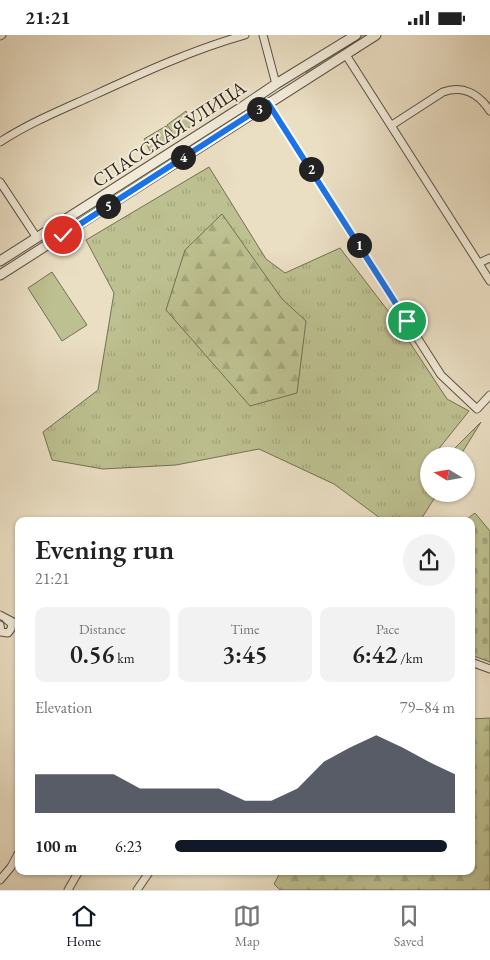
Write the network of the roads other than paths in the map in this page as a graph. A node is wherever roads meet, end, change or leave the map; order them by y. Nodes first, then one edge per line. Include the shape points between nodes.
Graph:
1 (245, 35) edge
2 (263, 35) edge
3 (356, 35) edge
4 (376, 35) edge
5 (346, 55) junction
6 (276, 84) junction
7 (268, 103) junction
8 (490, 111) edge
9 (392, 125) junction
10 (0, 142) edge
11 (0, 182) edge
12 (37, 238) junction
13 (490, 257) edge
14 (0, 261) edge
15 (480, 263) junction
16 (0, 275) edge
17 (490, 281) edge
18 (490, 395) edge
19 (3, 617) edge
20 (15, 623) edge
21 (0, 626) edge
22 (475, 663) edge
23 (490, 669) edge
24 (15, 860) edge
25 (77, 875) edge
26 (147, 875) edge
27 (0, 881) edge
28 (68, 890) edge
29 (137, 890) edge

1 - 10 street via 216,43 117,85 21,128
2 - 6 street
3 - 6 street, СПАССКАЯ УЛИЦА
4 - 5 street, СПАССКАЯ УЛИЦА
5 - 7 street, СПАССКАЯ УЛИЦА
5 - 9 street
6 - 12 street, СПАССКАЯ УЛИЦА
7 - 16 street, СПАССКАЯ УЛИЦА
7 - 18 street via 441,375 477,409
8 - 9 street via 473,93 449,90
9 - 15 street
11 - 12 street
12 - 14 street, СПАССКАЯ УЛИЦА
13 - 15 street
15 - 17 street
19 - 20 street
19 - 21 street
19 - 21 street via 12,624 11,629 8,633 1,632
22 - 23 street
24 - 27 street
25 - 28 street
26 - 29 street

